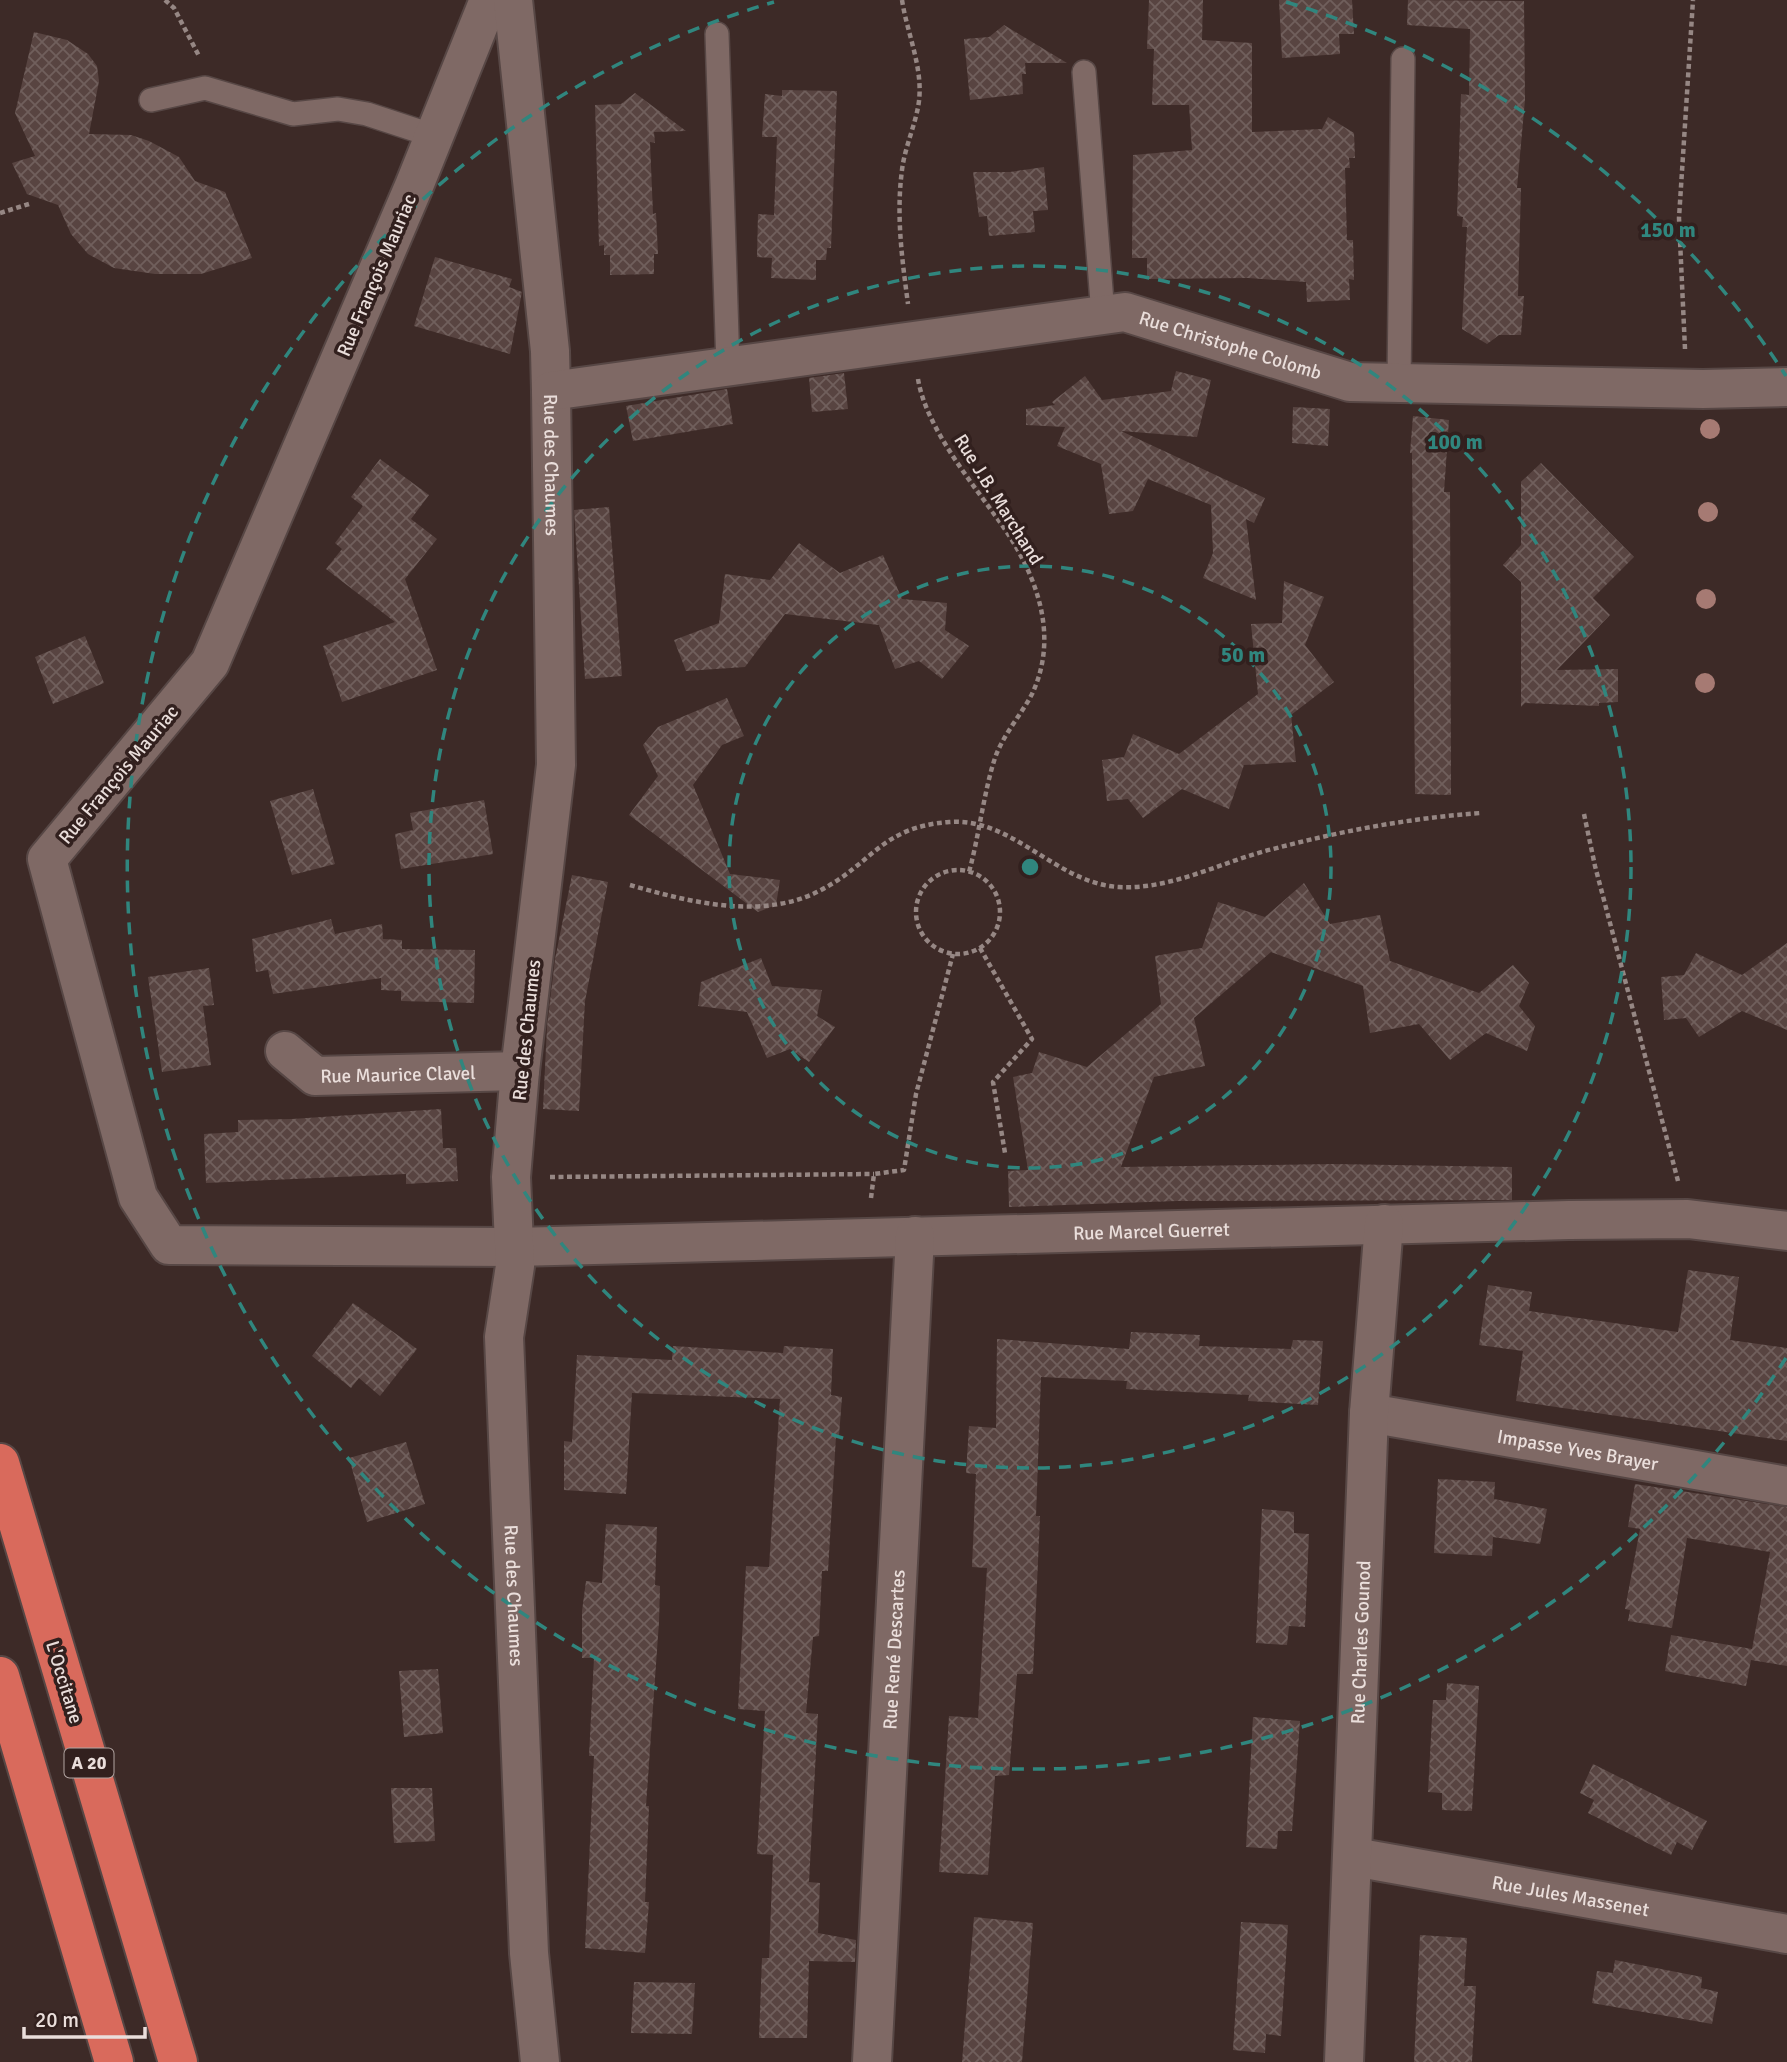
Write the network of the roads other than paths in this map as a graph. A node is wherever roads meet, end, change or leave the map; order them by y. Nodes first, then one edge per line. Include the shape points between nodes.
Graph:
1 (489, 0) edge
2 (513, 0) edge
3 (716, 34) dead end
4 (1403, 59) dead end
5 (1084, 72) dead end
6 (151, 100) dead end
7 (434, 136) junction
8 (1104, 315) junction
9 (728, 366) junction
10 (1399, 383) junction
11 (1787, 387) edge
12 (551, 391) junction
13 (285, 1051) dead end
14 (520, 1071) junction
15 (1384, 1224) junction
16 (1787, 1231) edge
17 (915, 1236) junction
18 (515, 1247) junction
19 (1368, 1413) junction
20 (0, 1463) edge
21 (1787, 1486) edge
22 (0, 1676) edge
23 (1354, 1857) junction
24 (1787, 1934) edge
25 (114, 2062) edge
26 (178, 2062) edge
27 (540, 2062) edge
28 (872, 2062) edge
29 (1344, 2062) edge

1 - 7 street, Rue François Mauriac
2 - 12 street, Rue des Chaumes
3 - 9 lane
4 - 10 lane
5 - 8 lane
6 - 7 lane via 205,88 293,114 338,109 367,114
7 - 18 street, Rue François Mauriac via 211,663 47,859 138,1196 169,1245
8 - 9 street, Rue Christophe Colomb
8 - 10 street, Rue Christophe Colomb via 1125,312 1350,382
9 - 12 street, Rue Christophe Colomb
10 - 11 street, Rue Christophe Colomb
12 - 14 street, Rue des Chaumes via 556,765
13 - 14 street, Rue Maurice Clavel via 314,1076
14 - 18 street, Rue des Chaumes via 511,1177
15 - 16 street, Rue Marcel Guerret via 1688,1219
15 - 17 street, Rue Marcel Guerret
15 - 19 street, Rue Charles Gounod
17 - 18 street, Rue Marcel Guerret
17 - 28 street, Rue René Descartes
18 - 27 street, Rue des Chaumes via 504,1337 529,1953
19 - 21 street, Impasse Yves Brayer
19 - 23 street, Rue Charles Gounod
20 - 26 highway, L'Occitane / A 20
22 - 25 highway
23 - 24 street, Rue Jules Massenet
23 - 29 street, Rue Charles Gounod

